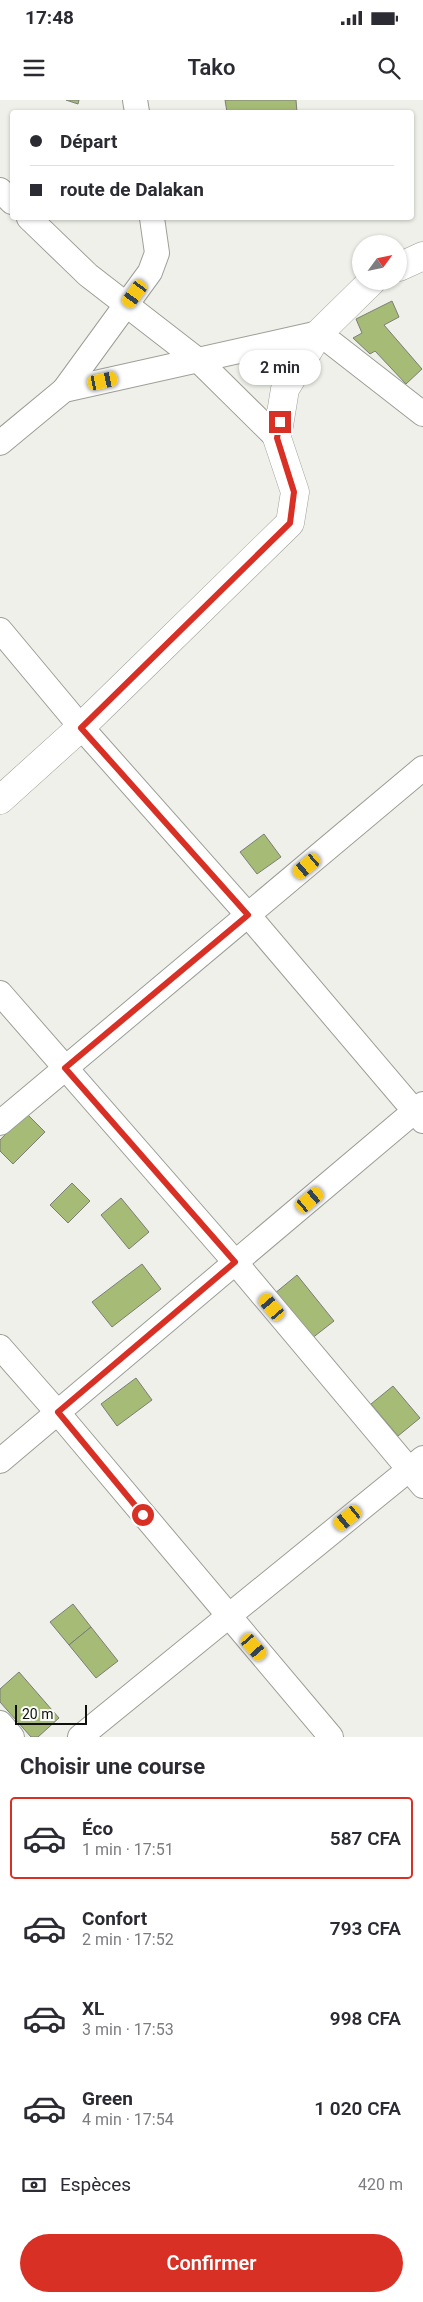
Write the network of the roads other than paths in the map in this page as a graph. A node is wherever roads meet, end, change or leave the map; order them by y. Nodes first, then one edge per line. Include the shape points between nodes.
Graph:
1 (0, 190) edge
2 (10, 200) edge
3 (31, 220) edge
4 (152, 220) edge
5 (423, 256) edge
6 (408, 264) edge
7 (363, 290) edge
8 (127, 305) junction
9 (318, 333) junction
10 (199, 361) junction
11 (64, 390) junction
12 (423, 414) edge
13 (277, 438) junction
14 (0, 443) edge
15 (0, 630) edge
16 (81, 728) junction
17 (423, 768) edge
18 (0, 800) edge
19 (248, 915) junction
20 (0, 992) edge
21 (65, 1068) junction
22 (420, 1112) edge
23 (0, 1123) edge
24 (235, 1262) junction
25 (0, 1348) edge
26 (58, 1412) junction
27 (0, 1461) edge
28 (418, 1471) edge
29 (228, 1617) junction
30 (0, 1723) edge
31 (12, 1737) edge
32 (80, 1737) edge
33 (331, 1737) edge

1 - 2 street
3 - 8 street via 88,275
4 - 8 street via 157,253 150,272
5 - 6 street
7 - 9 street
8 - 10 street
8 - 11 street
9 - 10 street
9 - 12 street
9 - 13 street via 285,389
10 - 11 street
10 - 13 street
11 - 14 street
13 - 16 street via 294,492 290,523
15 - 16 street
16 - 18 street
16 - 19 street
17 - 19 street
19 - 21 street
19 - 22 street
20 - 21 street
21 - 23 street
21 - 24 street
22 - 24 street
24 - 26 street
24 - 28 street
25 - 26 street
26 - 27 street
26 - 29 street
28 - 29 street
29 - 32 street
29 - 33 street
30 - 31 street

